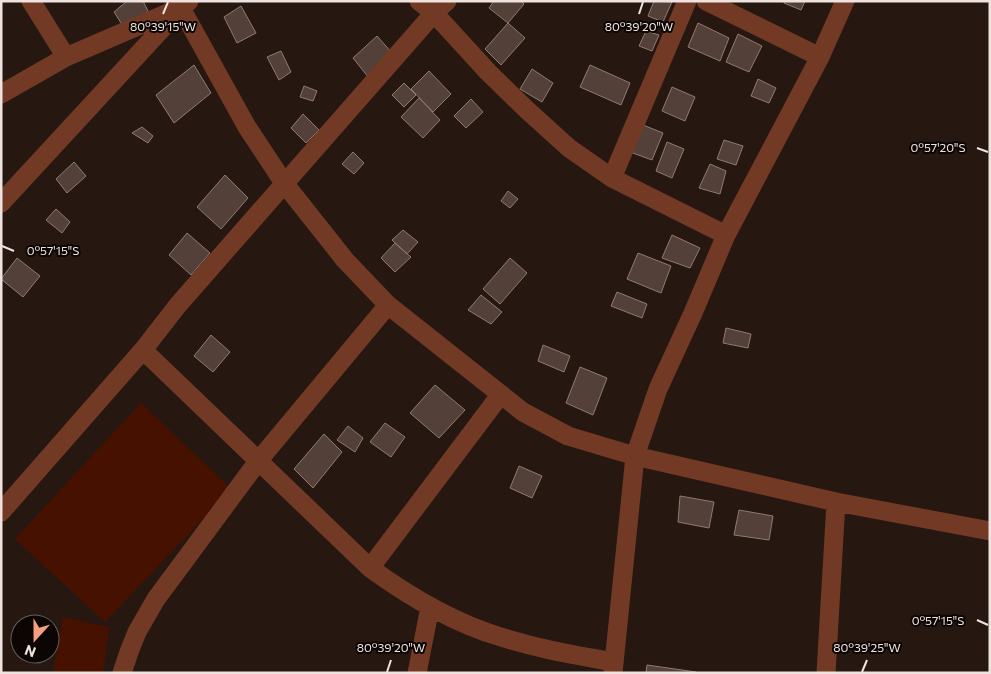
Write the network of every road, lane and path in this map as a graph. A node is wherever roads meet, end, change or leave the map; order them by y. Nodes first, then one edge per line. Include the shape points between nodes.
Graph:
1 (31, 1) edge
2 (687, 1) edge
3 (706, 1) edge
4 (845, 1) edge
5 (183, 3) edge
6 (433, 5) edge
7 (66, 57) junction
8 (820, 58) junction
9 (1, 94) edge
10 (612, 178) junction
11 (284, 183) junction
12 (1, 203) edge
13 (726, 235) junction
14 (388, 305) junction
15 (142, 350) junction
16 (501, 394) junction
17 (636, 456) junction
18 (259, 460) junction
19 (836, 502) junction
20 (1, 512) edge
21 (990, 531) edge
22 (370, 568) junction
23 (430, 607) junction
24 (613, 667) edge
25 (122, 673) edge
26 (417, 673) edge
27 (826, 673) edge

1 - 7 street
2 - 10 street
3 - 8 street
4 - 8 street
5 - 7 street
5 - 11 street via 247,127
5 - 12 street
6 - 10 street via 488,72 527,110 569,148
6 - 11 street
7 - 9 street
8 - 13 street
10 - 13 street
11 - 14 street via 345,260
11 - 15 street
13 - 17 street via 658,389
14 - 16 street
14 - 18 street
15 - 18 street
15 - 20 street
16 - 17 street via 523,412 568,436
16 - 22 street
17 - 19 street
17 - 24 street
18 - 22 street
18 - 25 street via 156,599 138,632
19 - 21 street
19 - 27 street
22 - 23 street
23 - 24 street via 500,637
23 - 26 street

